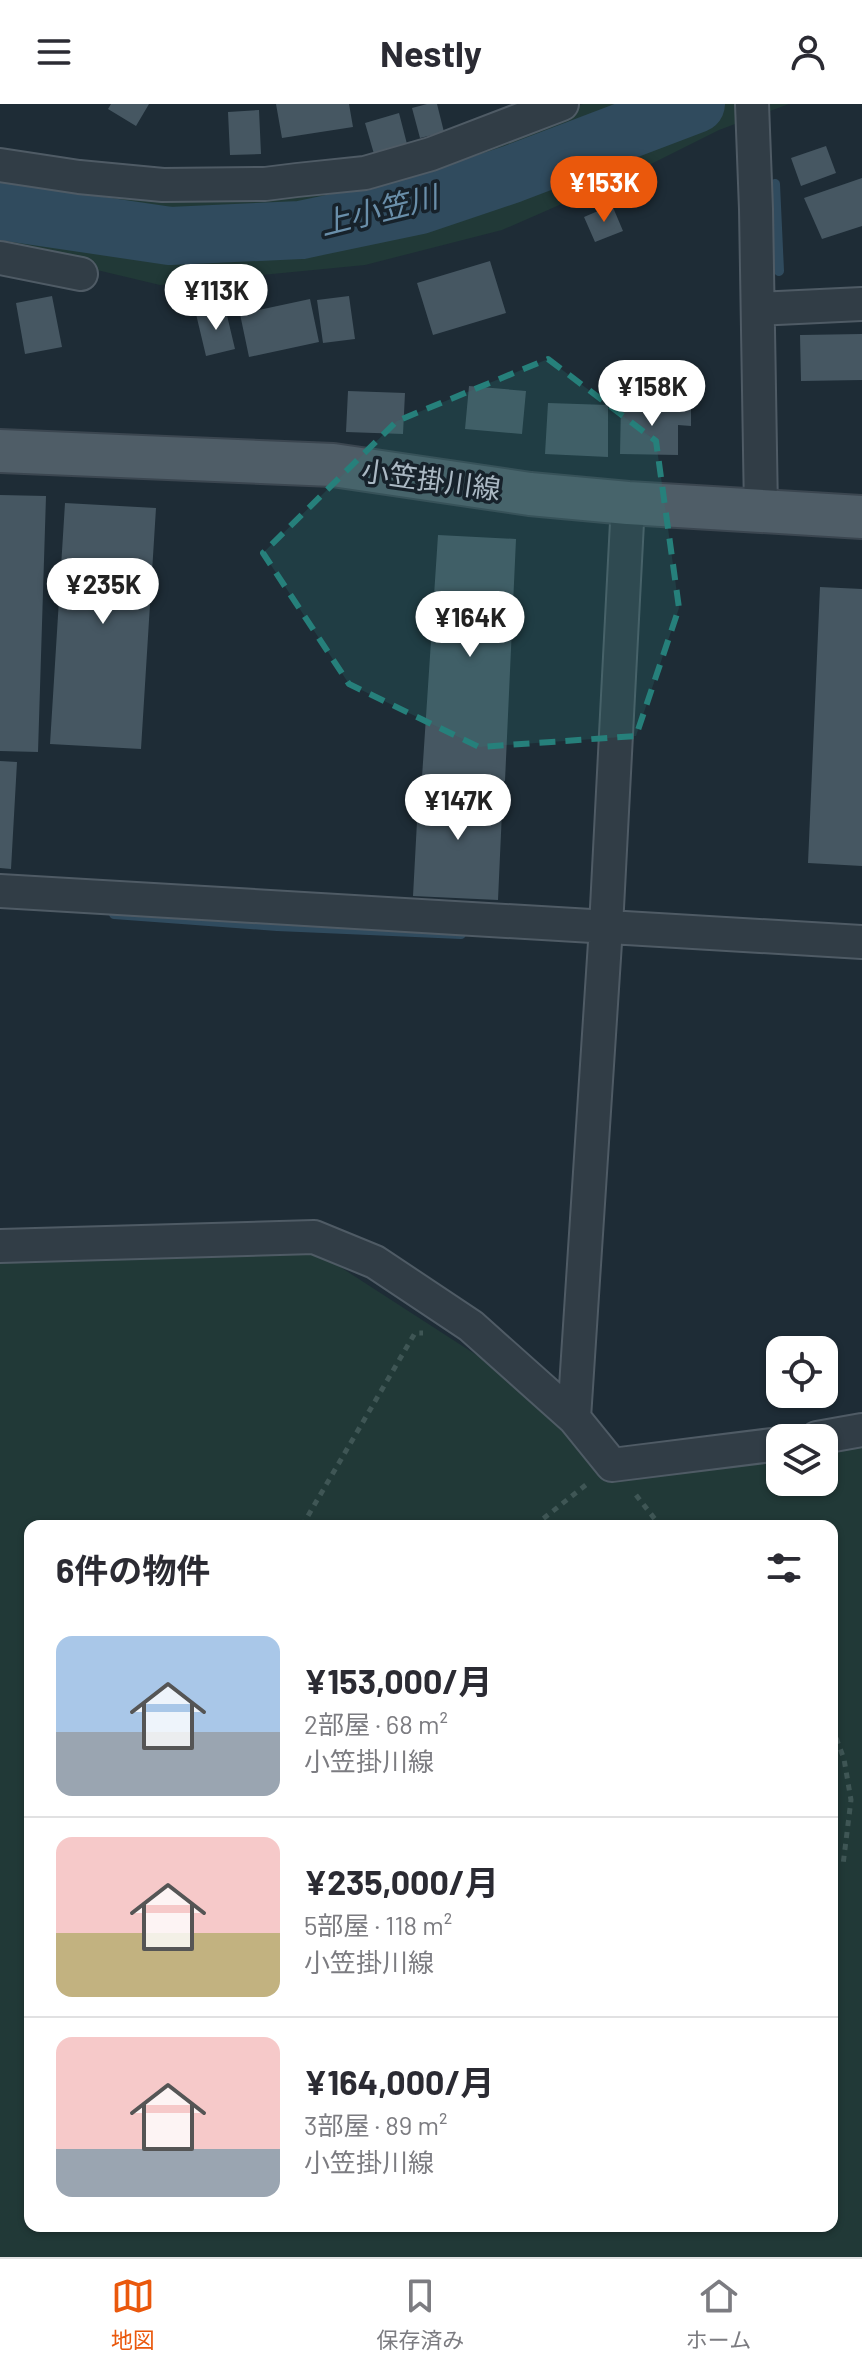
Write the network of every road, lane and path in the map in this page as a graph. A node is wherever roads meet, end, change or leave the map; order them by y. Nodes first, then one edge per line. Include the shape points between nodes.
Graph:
1 (562, 104) edge
2 (753, 116) edge
3 (0, 165) edge
4 (0, 258) edge
5 (81, 274) dead end
6 (862, 304) edge
7 (758, 309) junction
8 (0, 451) edge
9 (628, 503) junction
10 (761, 511) junction
11 (862, 517) edge
12 (0, 891) edge
13 (605, 942) junction
14 (862, 942) edge
15 (0, 1246) edge
16 (480, 1334) junction
17 (574, 1418) junction
18 (862, 1430) edge
19 (838, 1434) edge
20 (766, 1446) edge
21 (612, 1465) junction
22 (306, 1520) edge
23 (542, 1520) edge
24 (838, 1743) edge
25 (843, 1865) dead end

1 - 3 street via 365,173 265,184 163,185
2 - 7 street
4 - 5 street
6 - 7 street
7 - 10 street
8 - 9 main road, 小笠掛川線 via 333,465
9 - 10 main road, 小笠掛川線
9 - 13 street
10 - 11 main road, 小笠掛川線
12 - 13 street
13 - 14 street
13 - 17 street
15 - 16 street via 314,1237 375,1262
16 - 17 street
16 - 22 path via 415,1333
17 - 21 street
18 - 19 street
20 - 21 street
21 - 23 path
24 - 25 path via 851,1800

